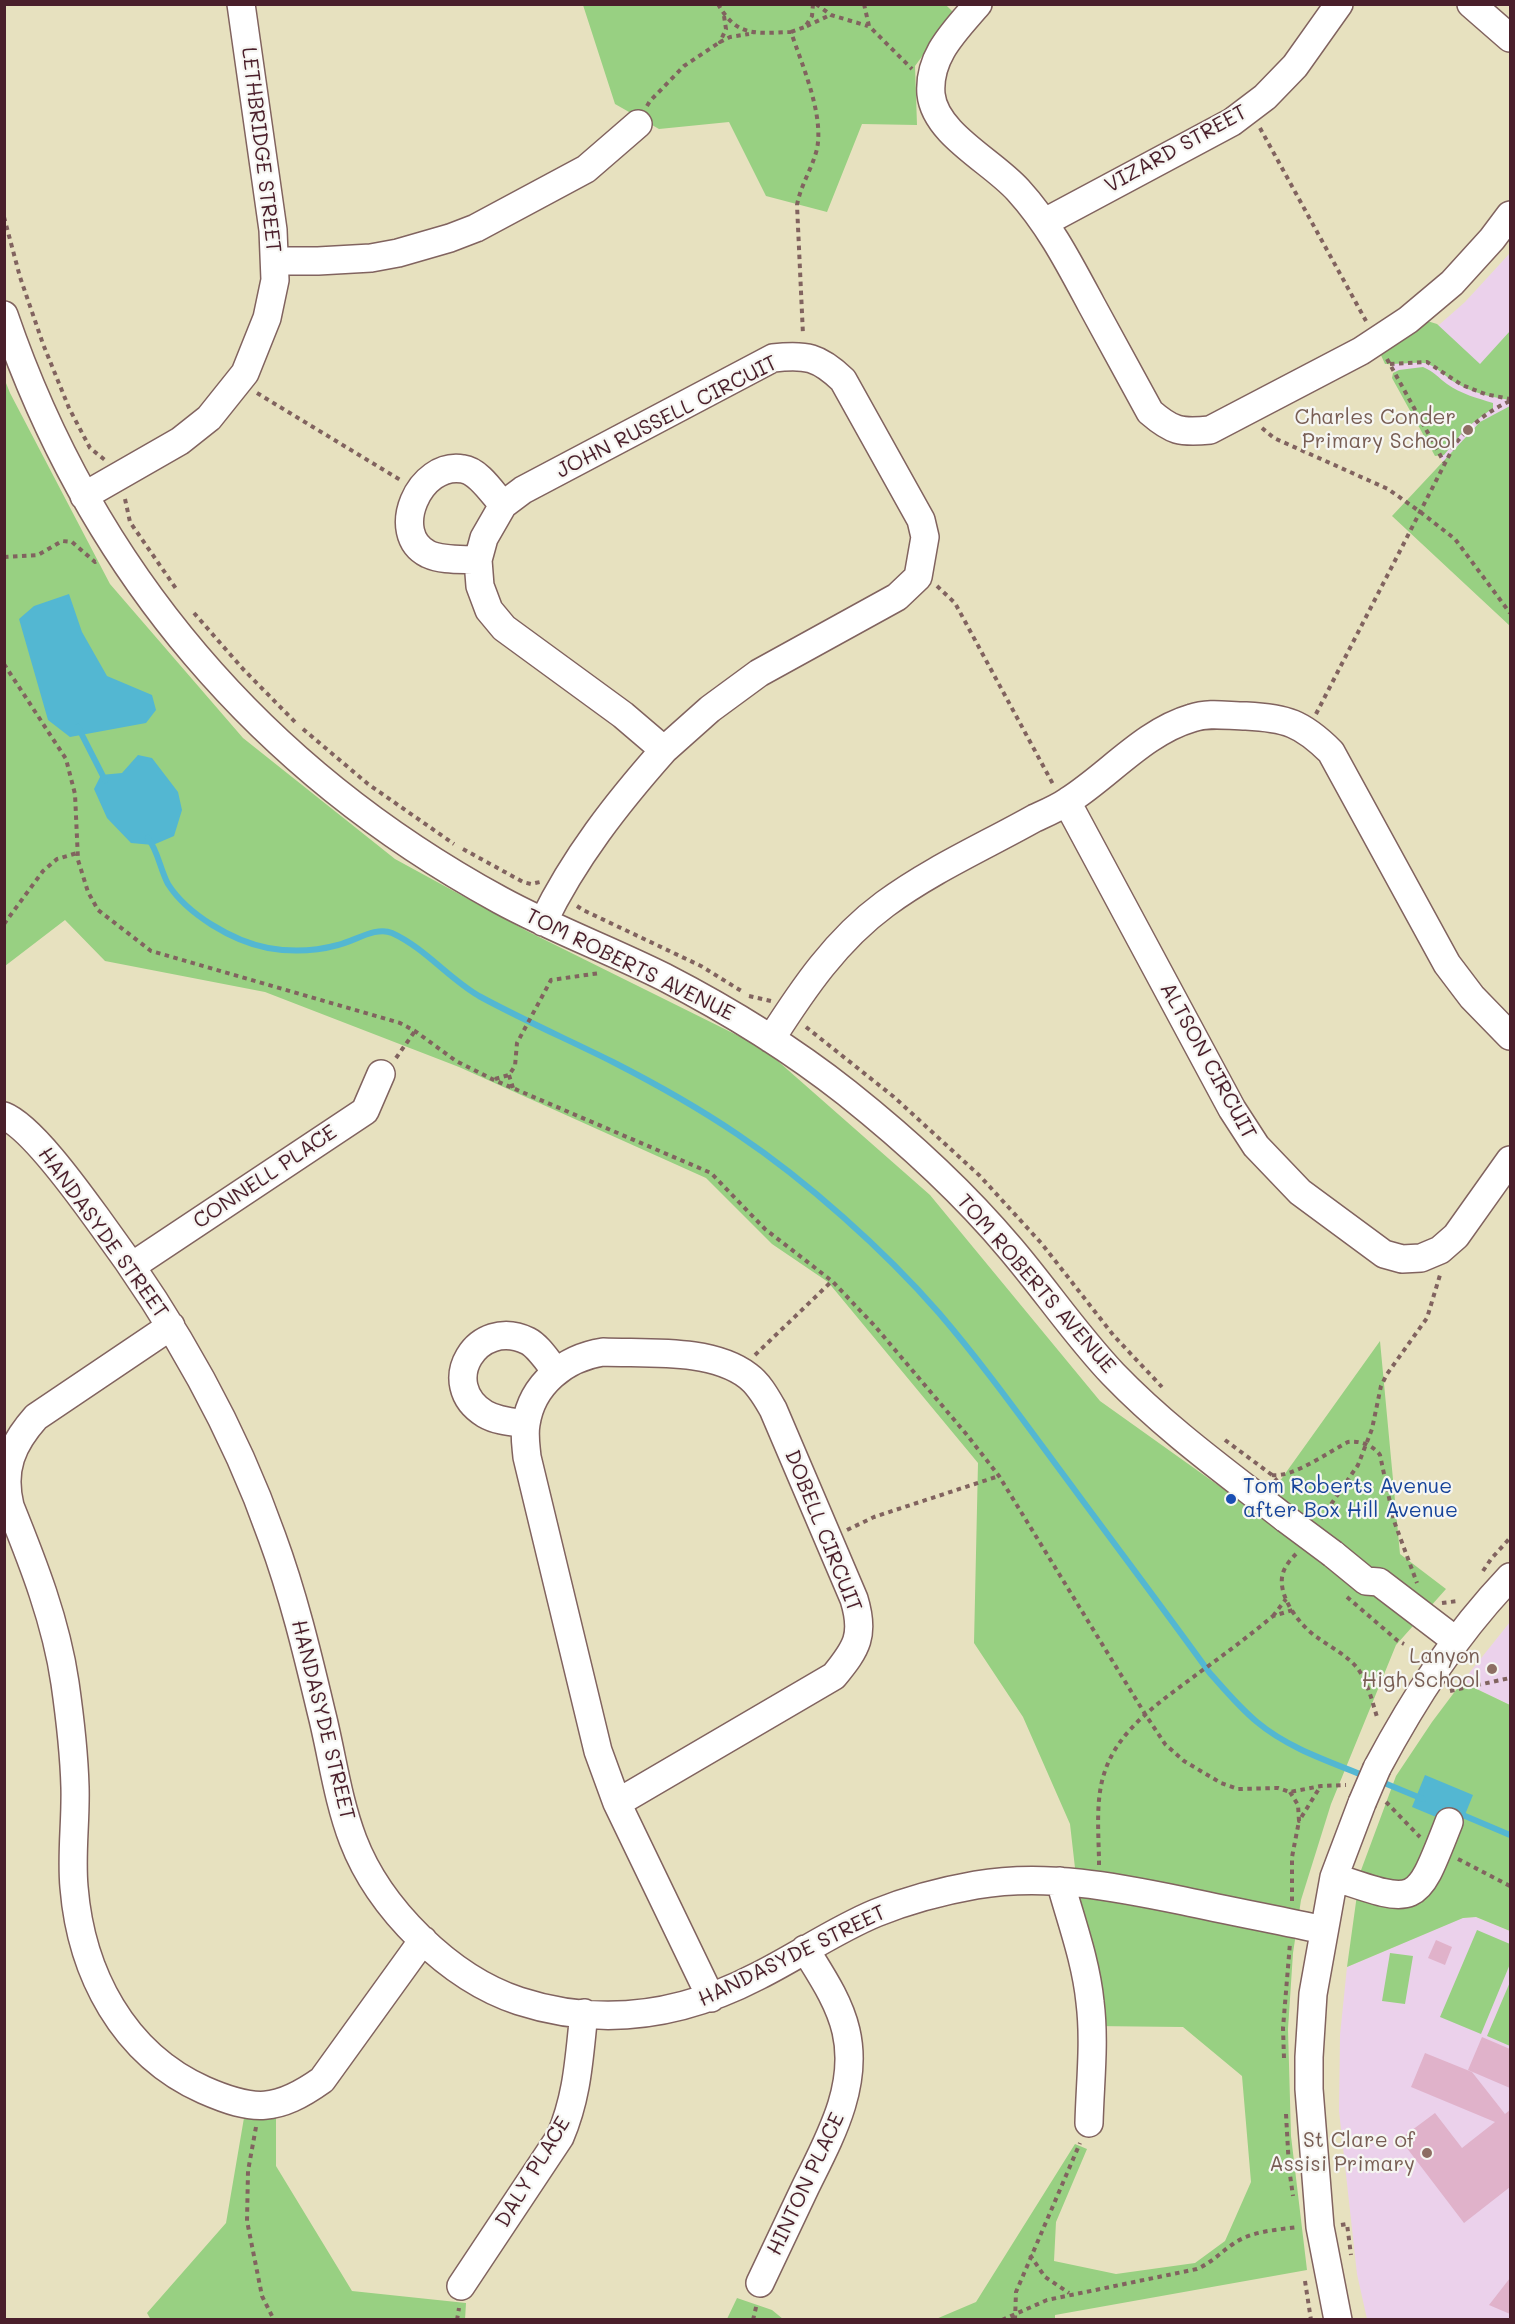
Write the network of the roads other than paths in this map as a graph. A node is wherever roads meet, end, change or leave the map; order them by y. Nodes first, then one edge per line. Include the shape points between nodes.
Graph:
1 (241, 4) edge
2 (978, 4) edge
3 (1339, 4) edge
4 (1471, 4) edge
5 (1510, 38) edge
6 (638, 124) road end
7 (1510, 215) edge
8 (1045, 222) junction
9 (276, 261) junction
10 (4, 315) edge
11 (84, 496) junction
12 (503, 505) junction
13 (478, 560) junction
14 (664, 750) junction
15 (1067, 802) junction
16 (543, 922) junction
17 (1510, 1036) edge
18 (771, 1039) junction
19 (381, 1074) road end
20 (4, 1116) edge
21 (1510, 1160) edge
22 (132, 1266) junction
23 (171, 1326) junction
24 (556, 1371) junction
25 (526, 1424) junction
26 (1510, 1577) edge
27 (1451, 1646) junction
28 (617, 1803) junction
29 (1449, 1822) dead end
30 (1334, 1877) junction
31 (1060, 1881) junction
32 (1323, 1930) junction
33 (423, 1940) junction
34 (805, 1949) junction
35 (711, 1998) junction
36 (584, 2013) junction
37 (1089, 2123) road end
38 (760, 2283) dead end
39 (461, 2286) dead end
40 (1338, 2319) edge

1 - 9 street, LETHBRIDGE STREET
2 - 8 street via 937,56 931,95 946,127 1016,188
3 - 8 street, VIZARD STREET via 1295,66 1265,97 1232,122
4 - 5 street
6 - 9 street via 586,169 450,238 371,258
7 - 8 street via 1452,283 1408,320 1384,352 1210,430 1187,432 1167,426 1150,412
9 - 11 street, LETHBRIDGE STREET via 267,318 254,355 209,418 180,441
10 - 11 street, TOM ROBERTS AVENUE via 44,417
11 - 16 street, TOM ROBERTS AVENUE via 107,535 187,646 311,772 422,855
12 - 13 street, JOHN RUSSELL CIRCUIT via 483,538
12 - 13 street via 475,475 464,469 444,469 426,481 413,500 411,530 425,553 437,558
12 - 14 street, JOHN RUSSELL CIRCUIT via 523,490 772,358 795,355 817,360 843,380 921,520 925,537 918,577 897,597 759,673
13 - 14 street, JOHN RUSSELL CIRCUIT via 480,586 489,610 504,628
14 - 16 street via 610,814 562,885
15 - 17 street via 1166,728 1193,717 1267,717 1291,722 1331,752 1447,964
15 - 18 street via 885,904 831,954
15 - 21 street, ALTSON CIRCUIT via 1232,1109 1263,1154 1300,1192 1384,1254 1411,1260 1440,1250 1456,1236
16 - 18 street, TOM ROBERTS AVENUE via 662,976
18 - 27 street, TOM ROBERTS AVENUE, bridge via 844,1091 946,1180 1009,1246 1108,1370 1154,1416 1333,1554 1356,1587 1378,1582
19 - 22 street, CONNELL PLACE via 365,1111
20 - 22 street, HANDASYDE STREET via 22,1127
22 - 23 street, HANDASYDE STREET
23 - 33 street, HANDASYDE STREET via 216,1407 273,1537 302,1629 339,1797 355,1845 378,1887
23 - 33 street via 36,1416 20,1435 7,1470 7,1494 39,1579 65,1681 73,1752 74,1886 80,1931 93,1973 124,2028 151,2057 183,2081 219,2097 262,2106 299,2096 322,2080
24 - 25 street, DOBELL CIRCUIT via 540,1389
24 - 25 street via 530,1341 518,1337 498,1335 485,1339 468,1356 463,1386 476,1407 498,1419
24 - 28 street, DOBELL CIRCUIT via 603,1352 700,1357 726,1363 758,1385 773,1409 859,1616 852,1654 834,1676
25 - 28 street, DOBELL CIRCUIT via 530,1469 598,1751
26 - 27 street
27 - 30 street, bridge via 1402,1720 1377,1768
28 - 35 street, DOBELL CIRCUIT
29 - 30 street via 1429,1875 1416,1890 1404,1896 1384,1894
30 - 32 street
31 - 32 street, HANDASYDE STREET via 1125,1889
31 - 34 street, HANDASYDE STREET via 981,1884 927,1895 875,1913
31 - 37 street via 1090,2001
32 - 40 street via 1313,1994 1309,2089 1320,2227
33 - 36 street, HANDASYDE STREET via 468,1976 518,2001
34 - 35 street, HANDASYDE STREET
34 - 38 street, HINTON PLACE via 837,2004 846,2032 846,2094
35 - 36 street, HANDASYDE STREET via 647,2014
36 - 39 street, DALY PLACE via 571,2112 560,2137

